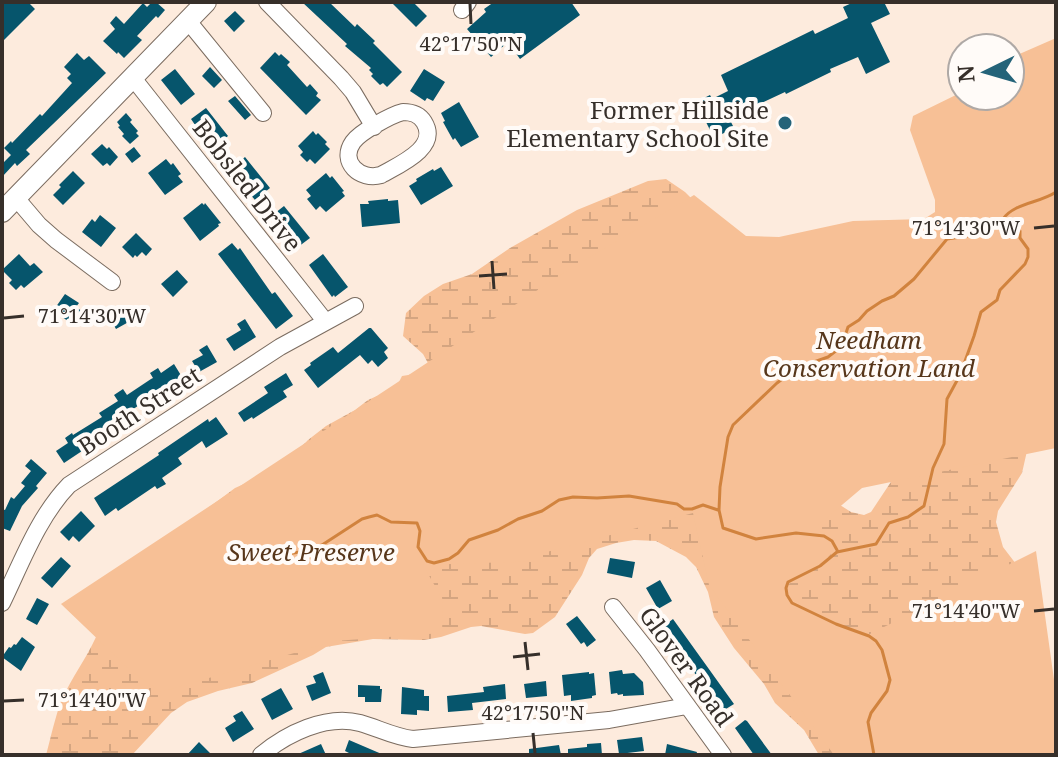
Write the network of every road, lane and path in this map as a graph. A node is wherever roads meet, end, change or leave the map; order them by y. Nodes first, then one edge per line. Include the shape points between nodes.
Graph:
1 (206, 2) edge
2 (267, 2) edge
3 (188, 21) junction
4 (133, 78) junction
5 (263, 113) dead end
6 (374, 127) junction
7 (9, 205) edge
8 (112, 282) dead end
9 (355, 306) dead end
10 (325, 321) junction
11 (2, 603) edge
12 (613, 607) dead end
13 (687, 706) junction
14 (401, 746) edge
15 (261, 755) edge
16 (723, 755) edge

1 - 3 main road
2 - 6 street via 353,92
3 - 4 main road
3 - 5 street
4 - 7 main road
4 - 10 street, Bobsled Drive
6 - 6 street via 356,138 349,151 352,166 366,176 381,175 416,153 427,137 423,120 410,112 396,113
7 - 8 street
9 - 10 street, Booth Street
10 - 11 street, Booth Street via 69,485 48,511
12 - 13 street, Glover Road
13 - 14 street via 609,720 413,739
13 - 16 street, Glover Road
14 - 15 street via 349,720 326,722

